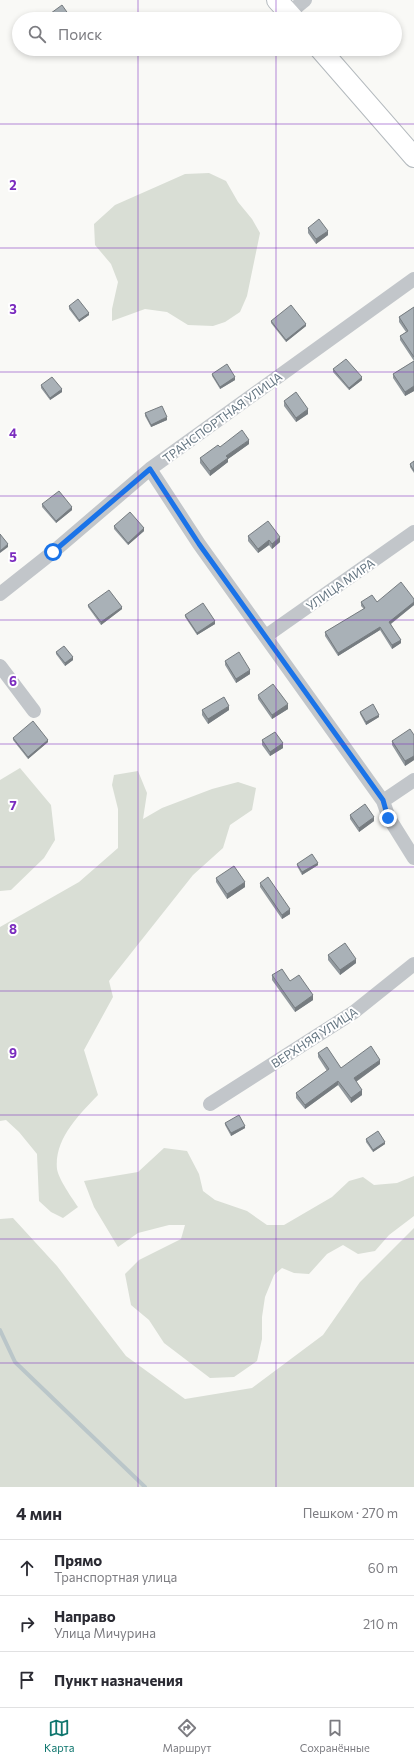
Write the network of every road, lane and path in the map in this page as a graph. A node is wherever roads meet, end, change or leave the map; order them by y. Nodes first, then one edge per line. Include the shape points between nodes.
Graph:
1 (305, 0) edge
2 (287, 11) edge
3 (326, 56) edge
4 (414, 156) edge
5 (414, 279) edge
6 (150, 469) junction
7 (414, 532) edge
8 (0, 594) edge
9 (266, 636) junction
10 (0, 666) edge
11 (34, 711) dead end
12 (414, 780) edge
13 (383, 800) junction
14 (414, 858) edge
15 (414, 964) edge
16 (210, 1104) dead end

1 - 2 street
3 - 4 street
5 - 6 street, ТРАНСПОРТНАЯ УЛИЦА
6 - 8 street, ТРАНСПОРТНАЯ УЛИЦА
6 - 9 street via 199,544
7 - 9 street, УЛИЦА МИРА
9 - 13 street
10 - 11 street
12 - 13 street
13 - 14 street via 388,818
15 - 16 street, ВЕРХНЯЯ УЛИЦА via 354,1012

